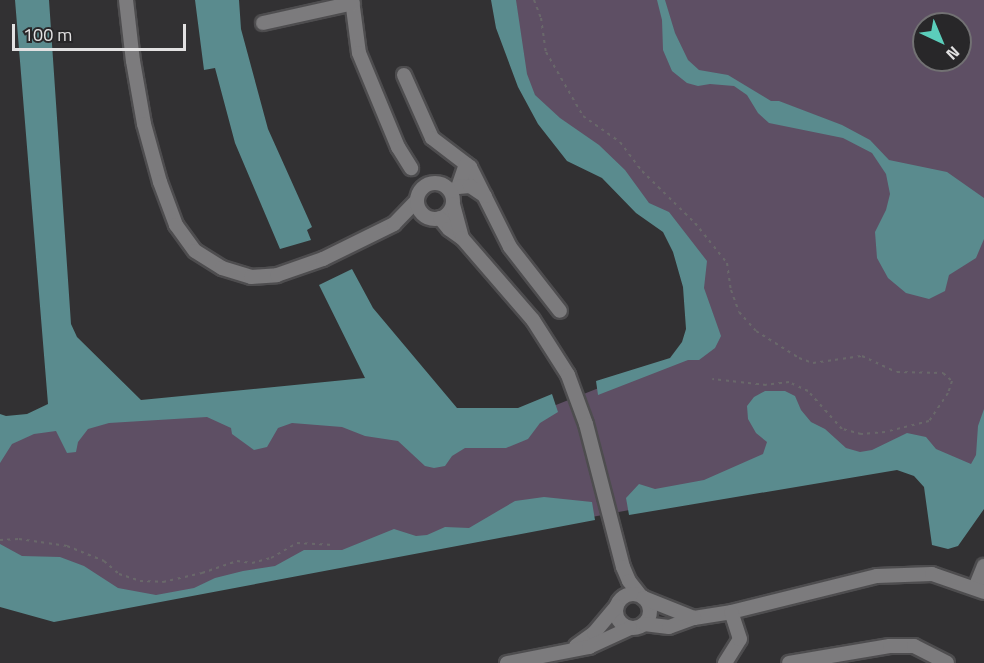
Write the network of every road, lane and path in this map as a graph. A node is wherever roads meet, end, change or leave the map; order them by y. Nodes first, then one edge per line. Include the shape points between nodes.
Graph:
1 (126, 0) edge
2 (534, 0) edge
3 (352, 2) edge
4 (263, 23) dead end
5 (404, 75) dead end
6 (466, 164) junction
7 (411, 168) junction
8 (433, 183) junction
9 (453, 188) junction
10 (485, 196) junction
11 (417, 197) junction
12 (453, 204) junction
13 (435, 218) junction
14 (380, 232) junction
15 (462, 238) junction
16 (560, 311) dead end
17 (712, 379) dead end
18 (0, 540) edge
19 (334, 545) dead end
20 (984, 566) edge
21 (623, 567) junction
22 (979, 590) edge
23 (642, 596) junction
24 (619, 603) junction
25 (731, 612) junction
26 (694, 618) junction
27 (644, 624) junction
28 (630, 628) junction
29 (571, 649) junction
30 (507, 663) edge
31 (725, 663) edge
32 (789, 663) edge
33 (947, 663) edge

1 - 14 street via 144,124 160,182 176,225 195,250 222,268 251,277 277,275
2 - 17 path via 546,51 583,116 620,142 642,171 695,223 727,264 739,312 756,331 813,363 861,356 897,372 943,373 952,381 929,421 861,434 842,429 808,391 789,382 766,385
3 - 4 street
3 - 7 street via 359,53 398,147
5 - 6 street via 432,138
6 - 9 street
6 - 10 street
7 - 8 street
7 - 11 street
8 - 9 street
8 - 11 street via 423,187
9 - 10 street via 470,186
9 - 12 street
10 - 16 street via 510,247
11 - 13 street via 422,214
11 - 14 street via 399,220
12 - 13 street via 447,214
12 - 15 street
13 - 14 street
13 - 15 street
15 - 21 street via 533,320 568,375 586,424
18 - 19 path via 67,546 104,561 119,574 140,581 163,582 237,561 252,563 271,558 297,543
20 - 22 street
21 - 23 street
21 - 24 street
22 - 25 street via 932,574 877,576
23 - 24 street
23 - 26 street
23 - 27 street via 650,611
24 - 28 street via 620,622
24 - 29 street via 594,633
25 - 26 street
25 - 31 street via 740,639
26 - 27 street via 669,627
27 - 28 street
28 - 29 street via 604,643
29 - 30 street
32 - 33 street via 890,646 914,646

